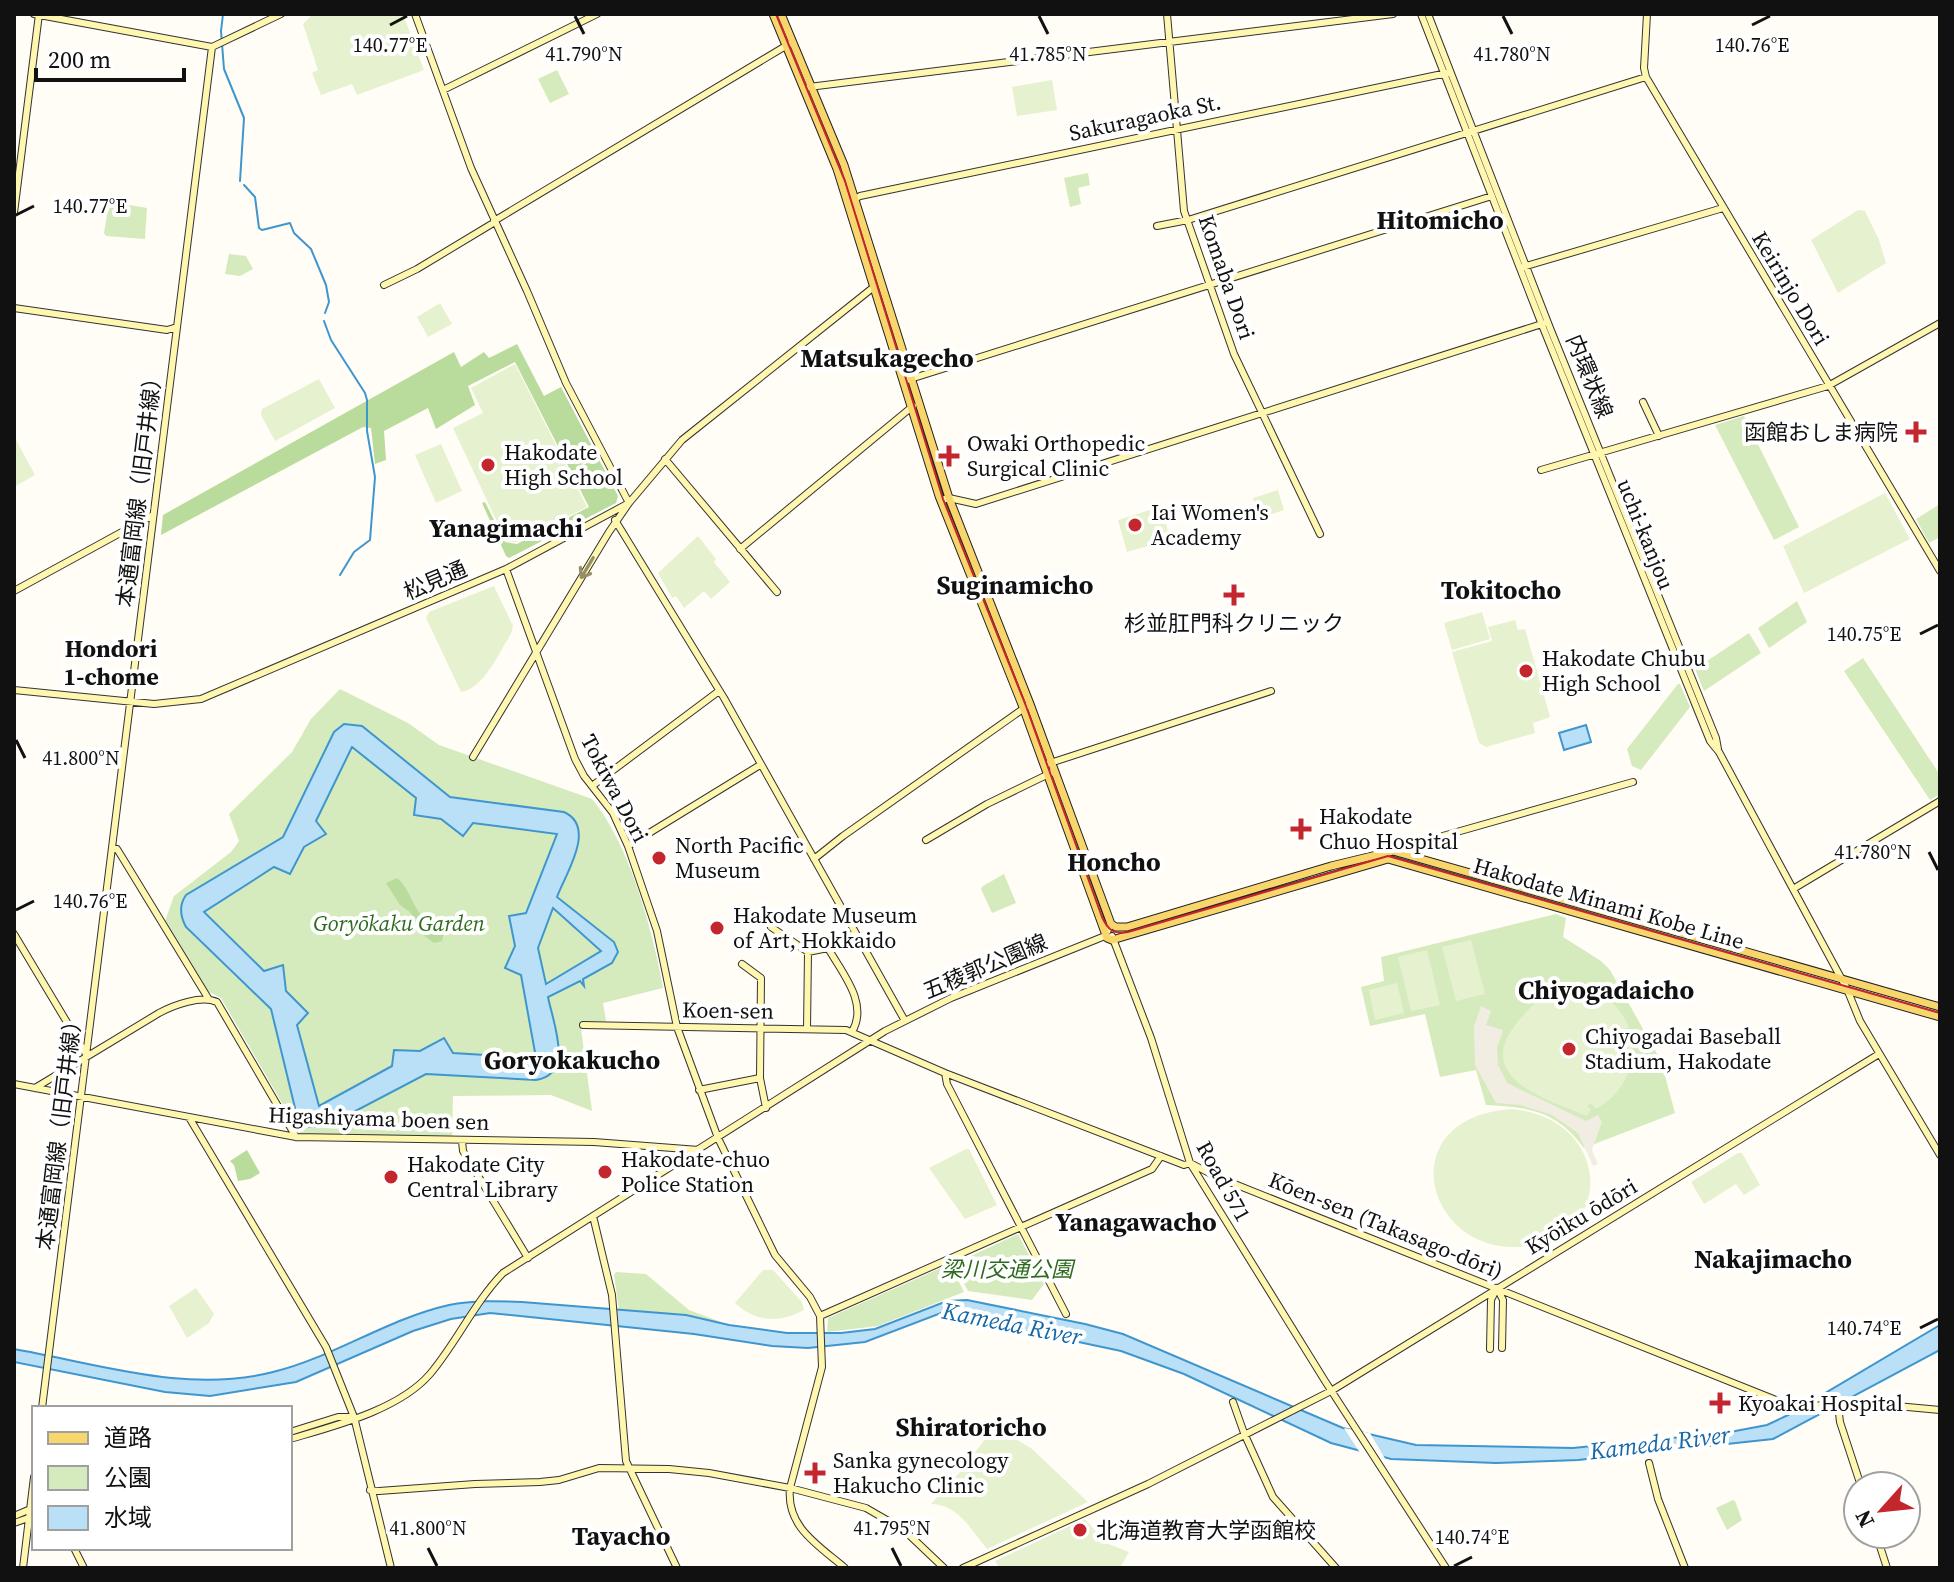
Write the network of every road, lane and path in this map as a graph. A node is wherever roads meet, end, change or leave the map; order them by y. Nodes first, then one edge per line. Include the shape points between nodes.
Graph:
1 (37, 14) edge
2 (281, 14) edge
3 (415, 14) edge
4 (597, 14) edge
5 (773, 14) edge
6 (781, 14) edge
7 (1167, 14) edge
8 (1393, 14) edge
9 (1421, 14) edge
10 (1428, 14) edge
11 (1647, 14) edge
12 (1170, 42) junction
13 (219, 44) junction
14 (789, 45) junction
15 (1448, 73) junction
16 (1646, 77) junction
17 (807, 87) junction
18 (443, 90) junction
19 (1176, 128) junction
20 (1470, 130) junction
21 (1492, 196) junction
22 (852, 201) junction
23 (1723, 208) junction
24 (14, 213) edge
25 (1188, 220) junction
26 (495, 222) junction
27 (1157, 226) dead end
28 (1523, 266) junction
29 (1210, 284) junction
30 (384, 285) dead end
31 (878, 285) junction
32 (14, 308) edge
33 (1545, 323) junction
34 (1940, 323) edge
35 (177, 327) junction
36 (908, 380) junction
37 (1828, 386) junction
38 (1643, 402) dead end
39 (915, 405) junction
40 (1262, 414) junction
41 (1659, 436) junction
42 (1598, 454) junction
43 (665, 459) junction
44 (1541, 470) dead end
45 (945, 499) junction
46 (629, 503) junction
47 (611, 513) junction
48 (153, 515) junction
49 (616, 522) junction
50 (1320, 534) dead end
51 (740, 549) junction
52 (506, 569) junction
53 (1940, 571) edge
54 (14, 591) edge
55 (777, 592) dead end
56 (537, 651) junction
57 (14, 690) edge
58 (719, 691) junction
59 (1271, 691) dead end
60 (130, 702) junction
61 (1027, 706) junction
62 (473, 757) dead end
63 (760, 765) junction
64 (1050, 768) junction
65 (1633, 782) dead end
66 (592, 786) junction
67 (1940, 801) edge
68 (926, 840) dead end
69 (628, 846) junction
70 (112, 848) junction
71 (1401, 853) junction
72 (814, 859) junction
73 (1393, 860) junction
74 (1793, 889) junction
75 (1111, 924) junction
76 (771, 927) dead end
77 (855, 933) junction
78 (14, 934) edge
79 (1109, 938) junction
80 (828, 948) junction
81 (808, 952) junction
82 (742, 964) dead end
83 (1841, 979) junction
84 (1847, 989) junction
85 (208, 998) junction
86 (1940, 1007) edge
87 (1940, 1017) edge
88 (905, 1021) junction
89 (583, 1025) dead end
90 (677, 1027) junction
91 (761, 1029) junction
92 (807, 1029) junction
93 (852, 1032) junction
94 (870, 1041) junction
95 (1878, 1051) junction
96 (87, 1056) junction
97 (945, 1073) junction
98 (760, 1078) junction
99 (14, 1084) edge
100 (35, 1088) junction
101 (699, 1090) junction
102 (80, 1097) junction
103 (766, 1108) junction
104 (190, 1119) junction
105 (296, 1137) junction
106 (718, 1138) junction
107 (462, 1141) junction
108 (699, 1150) junction
109 (1940, 1155) edge
110 (1161, 1156) junction
111 (1190, 1163) junction
112 (593, 1216) junction
113 (1022, 1227) junction
114 (528, 1258) junction
115 (1497, 1288) junction
116 (1066, 1314) dead end
117 (820, 1316) junction
118 (1502, 1348) dead end
119 (1490, 1349) dead end
120 (1331, 1391) junction
121 (1233, 1402) dead end
122 (42, 1406) edge
123 (1838, 1407) junction
124 (1940, 1410) edge
125 (354, 1417) junction
126 (292, 1431) edge
127 (1244, 1433) junction
128 (292, 1438) edge
129 (1649, 1463) dead end
130 (629, 1468) junction
131 (1856, 1470) edge
132 (790, 1488) junction
133 (370, 1490) junction
134 (32, 1512) edge
135 (14, 1516) edge
136 (14, 1523) edge
137 (75, 1550) edge
138 (23, 1568) edge
139 (84, 1568) edge
140 (391, 1568) edge
141 (677, 1568) edge
142 (845, 1568) edge
143 (944, 1568) edge
144 (963, 1568) edge
145 (1336, 1568) edge
146 (1446, 1568) edge
147 (1685, 1568) edge

1 - 13 street
1 - 24 street
2 - 13 street
3 - 18 street
4 - 18 street
5 - 14 main road
6 - 14 main road
7 - 12 street, Komaba Dori
8 - 12 street
9 - 15 street, uchi-kanjou
10 - 15 street
11 - 16 street
12 - 17 street
12 - 19 street, Komaba Dori
13 - 35 street, 本通富岡線（旧戸井線）
14 - 17 main road
14 - 26 street
15 - 19 street, Sakuragaoka St.
15 - 20 street, uchi-kanjou
16 - 20 street
16 - 23 street, Keirinjo Dori
17 - 22 main road
18 - 26 street
19 - 22 street, Sakuragaoka St.
19 - 25 street, Komaba Dori
20 - 21 street, uchi-kanjou
20 - 25 street
20 - 28 street
21 - 28 street, uchi-kanjou
21 - 29 street
22 - 31 main road
23 - 28 street
23 - 37 street, Keirinjo Dori
25 - 27 street
25 - 29 street, Komaba Dori
26 - 30 street
26 - 46 street via 566,383
28 - 33 street, uchi-kanjou
29 - 36 street
29 - 40 street, Komaba Dori
31 - 36 main road
31 - 43 street, 松見通
32 - 35 street via 167,330
33 - 40 street
33 - 42 street, uchi-kanjou
34 - 37 street
35 - 48 street, 本通富岡線（旧戸井線）
36 - 39 main road
37 - 41 street
37 - 53 street, Keirinjo Dori
38 - 41 street
39 - 45 main road
39 - 51 street
40 - 45 street via 976,504
40 - 50 street, Komaba Dori
41 - 42 street
42 - 44 street
42 - 74 street, uchi-kanjou via 1710,741
43 - 46 street, 松見通
43 - 51 street
45 - 61 main road
46 - 47 street, 松見通
46 - 49 street
47 - 49 street
47 - 52 street, 松見通
48 - 54 street
48 - 60 street, 本通富岡線（旧戸井線）
49 -> 56 street
49 - 58 street
51 - 55 street
52 - 56 street, Tokiwa Dori
52 - 60 street, 松見通 via 216,694 177,703
56 - 62 street
56 - 66 street, Tokiwa Dori via 575,759
57 - 60 street, 松見通
58 - 63 street
58 - 66 street
59 - 64 street
60 - 70 street, 本通富岡線（旧戸井線）
61 - 64 main road
61 - 72 street
63 - 69 street
63 - 72 street
64 - 68 street
64 - 75 main road
64 - 79 main road
65 - 71 street via 1418,843
66 - 69 street, Tokiwa Dori via 613,813
67 - 74 street
69 - 90 street, Tokiwa Dori via 657,931
70 - 85 street
70 - 96 street, 本通富岡線（旧戸井線）
71 - 73 street
71 - 75 main road via 1380,852 1127,927
71 - 83 main road
72 - 77 street
73 - 79 main road, Hakodate Minami Kobe Line
73 - 84 main road, Hakodate Minami Kobe Line
74 - 83 street, uchi-kanjou
75 - 79 street
76 - 81 street
77 - 80 street
77 - 88 street
78 - 96 street
79 - 88 street, 五稜郭公園線
79 - 111 street, Road 571 via 1151,1038
80 - 81 street
80 - 93 street via 857,999
81 - 92 street
82 - 91 street via 761,978
83 - 84 street, uchi-kanjou
83 - 86 main road
84 - 87 main road, Hakodate Minami Kobe Line
84 - 95 street, uchi-kanjou
85 - 96 street via 164,1010
85 - 105 street via 217,1002
88 - 94 street, 五稜郭公園線
89 - 90 street, Koen-sen
90 - 91 street, Koen-sen
90 - 101 street, Tokiwa Dori
91 - 92 street, Koen-sen
91 - 98 street
92 - 93 street, Koen-sen
93 - 94 street, Koen-sen
94 - 97 street, Kōen-sen (Takasago-dōri)
94 - 103 street, 五稜郭公園線
95 - 109 street, uchi-kanjou
95 - 115 street, Kyōiku ōdōri
96 - 100 street
96 - 102 street, 本通富岡線（旧戸井線）
97 - 110 street, Kōen-sen (Takasago-dōri)
97 - 113 street
98 - 101 street
98 - 103 street
99 - 100 street, Higashiyama boen sen
100 - 102 street, Higashiyama boen sen
101 - 106 street, Tokiwa Dori
102 - 104 street, Higashiyama boen sen
102 - 122 street, 本通富岡線（旧戸井線）
103 - 106 street, 五稜郭公園線
104 - 105 street, Higashiyama boen sen
104 - 125 street via 326,1347
105 - 107 street, Higashiyama boen sen
106 - 108 street, 五稜郭公園線
106 - 117 street, Tokiwa Dori via 775,1255
107 - 108 street, Higashiyama boen sen via 594,1142
107 - 114 street
108 - 112 street, 五稜郭公園線
110 - 111 street, Kōen-sen (Takasago-dōri)
110 - 113 street via 1152,1169
111 - 115 street, Kōen-sen (Takasago-dōri)
111 - 120 street, Road 571
112 - 114 street, 五稜郭公園線
112 - 130 street via 608,1271
113 - 116 street
113 - 117 street
114 - 125 street, 五稜郭公園線 via 503,1273 482,1297 415,1389
115 - 118 street via 1503,1300
115 - 119 street via 1491,1300
115 - 120 street, Kyōiku ōdōri
115 - 123 street, Kōen-sen (Takasago-dōri) via 1776,1400
117 - 132 street, Tokiwa Dori via 822,1367
120 - 127 street, Kyōiku ōdōri
120 - 146 street, Road 571
121 - 127 street
123 - 124 street, Kōen-sen (Takasago-dōri)
123 - 131 street
125 - 126 street
125 - 128 street
125 - 133 street
127 - 144 street, Kyōiku ōdōri via 1148,1484
127 - 145 street via 1277,1504
129 - 147 street
130 - 132 street via 709,1473
130 - 133 street via 599,1468 540,1482
130 - 141 street
132 - 142 street via 798,1525
132 - 143 street via 883,1516
133 - 140 street
134 - 135 street
134 - 136 street
134 - 138 street
137 - 139 street

